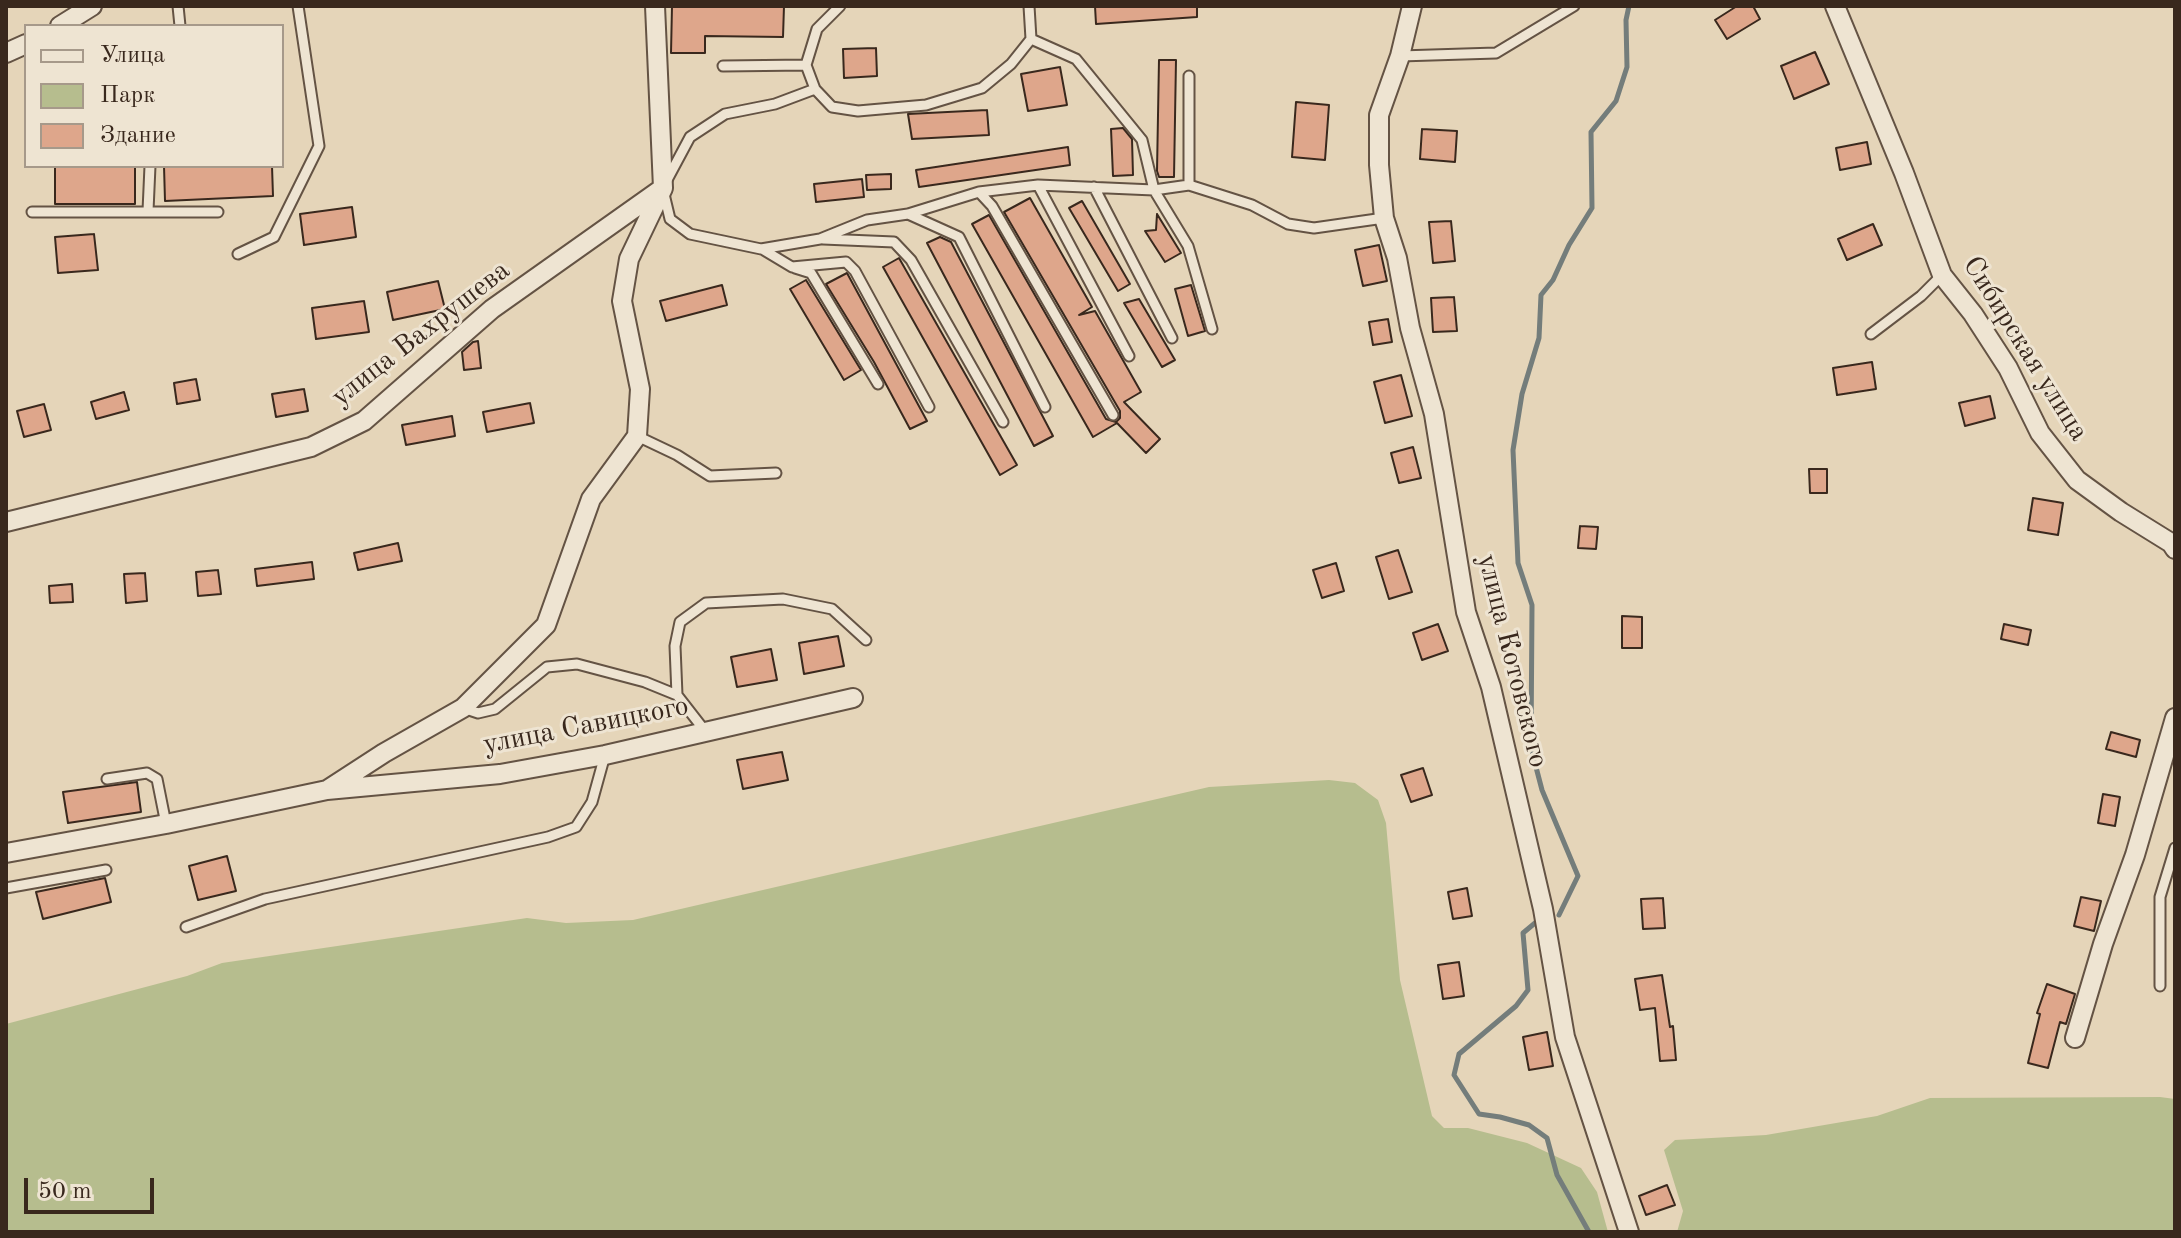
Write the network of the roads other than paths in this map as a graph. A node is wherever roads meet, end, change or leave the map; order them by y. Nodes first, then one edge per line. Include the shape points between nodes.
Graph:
1 (92, 6) edge
2 (298, 6) edge
3 (655, 6) edge
4 (840, 6) edge
5 (1029, 6) edge
6 (1412, 6) edge
7 (1574, 6) edge
8 (1835, 6) edge
9 (63, 24) edge
10 (1031, 39) junction
11 (1400, 56) junction
12 (806, 65) junction
13 (723, 66) dead end
14 (1189, 76) dead end
15 (815, 89) junction
16 (150, 168) edge
17 (1038, 185) junction
18 (1189, 185) junction
19 (1094, 187) junction
20 (663, 188) junction
21 (1154, 190) junction
22 (979, 192) junction
23 (148, 211) junction
24 (32, 212) dead end
25 (218, 212) dead end
26 (908, 214) junction
27 (1384, 218) junction
28 (820, 239) junction
29 (761, 249) junction
30 (238, 254) dead end
31 (792, 267) junction
32 (1942, 275) junction
33 (1212, 329) dead end
34 (1871, 334) dead end
35 (1172, 338) dead end
36 (1129, 356) dead end
37 (878, 384) dead end
38 (929, 407) dead end
39 (1045, 407) dead end
40 (1113, 415) dead end
41 (1003, 422) dead end
42 (637, 436) junction
43 (776, 473) dead end
44 (6, 522) edge
45 (2174, 545) edge
46 (866, 640) dead end
47 (677, 695) junction
48 (853, 698) dead end
49 (463, 708) junction
50 (2175, 718) edge
51 (705, 731) junction
52 (605, 755) junction
53 (107, 779) dead end
54 (327, 790) junction
55 (166, 824) junction
56 (2175, 848) edge
57 (6, 853) edge
58 (106, 870) dead end
59 (6, 888) edge
60 (186, 927) dead end
61 (2160, 986) dead end
62 (2075, 1038) dead end
63 (1629, 1232) edge

1 - 9 street
2 - 30 lane via 319,146 274,237
3 - 20 street
4 - 12 lane via 817,29
5 - 10 lane
6 - 11 street, улица Котовского
7 - 11 lane via 1496,53
8 - 32 street, Сибирская улица
10 - 15 lane via 982,88 926,105 858,111 832,107
10 - 21 lane via 1076,59 1142,140
11 - 27 street, улица Котовского via 1379,115
12 - 13 lane
12 - 15 lane
14 - 18 lane
15 - 20 lane via 725,114 690,137
16 - 23 lane
17 - 19 lane
17 - 22 lane
17 - 36 lane
18 - 21 lane
18 - 27 lane via 1252,205 1288,224 1314,228
19 - 21 lane
19 - 35 lane
20 - 29 lane via 670,219 690,234
20 - 42 street via 629,259 622,301 640,389
20 - 44 street, улица Вахрушева via 492,309 364,421 311,447
21 - 33 lane via 1188,246
22 - 26 lane
22 - 40 lane
23 - 24 lane
23 - 25 lane
26 - 28 lane via 867,220
26 - 39 lane via 959,237
27 - 63 street, улица Котовского via 1434,414 1466,612 1491,687 1543,909 1565,1037
28 - 29 lane
28 - 41 lane via 894,242 911,260
29 - 31 lane
31 - 37 lane via 811,273
31 - 38 lane via 846,262 855,271
32 - 34 lane
32 - 45 street, Сибирская улица via 2008,368 2040,433 2077,480
42 - 43 lane via 710,476
42 - 49 street, улица Савицкого via 591,499 546,625
46 - 47 lane via 832,609 783,599 706,603 680,622 675,646
47 - 49 lane via 577,664 547,667 495,709 478,713
47 - 51 lane
48 - 51 street, улица Савицкого
49 - 54 street, улица Савицкого
50 - 62 street
51 - 52 street, улица Савицкого
52 - 54 street, улица Савицкого via 500,774
52 - 60 lane via 592,802 576,827 265,899
53 - 55 lane via 147,773 157,779
54 - 55 street, улица Савицкого
55 - 57 street, улица Савицкого
56 - 61 lane via 2160,897
58 - 59 lane

